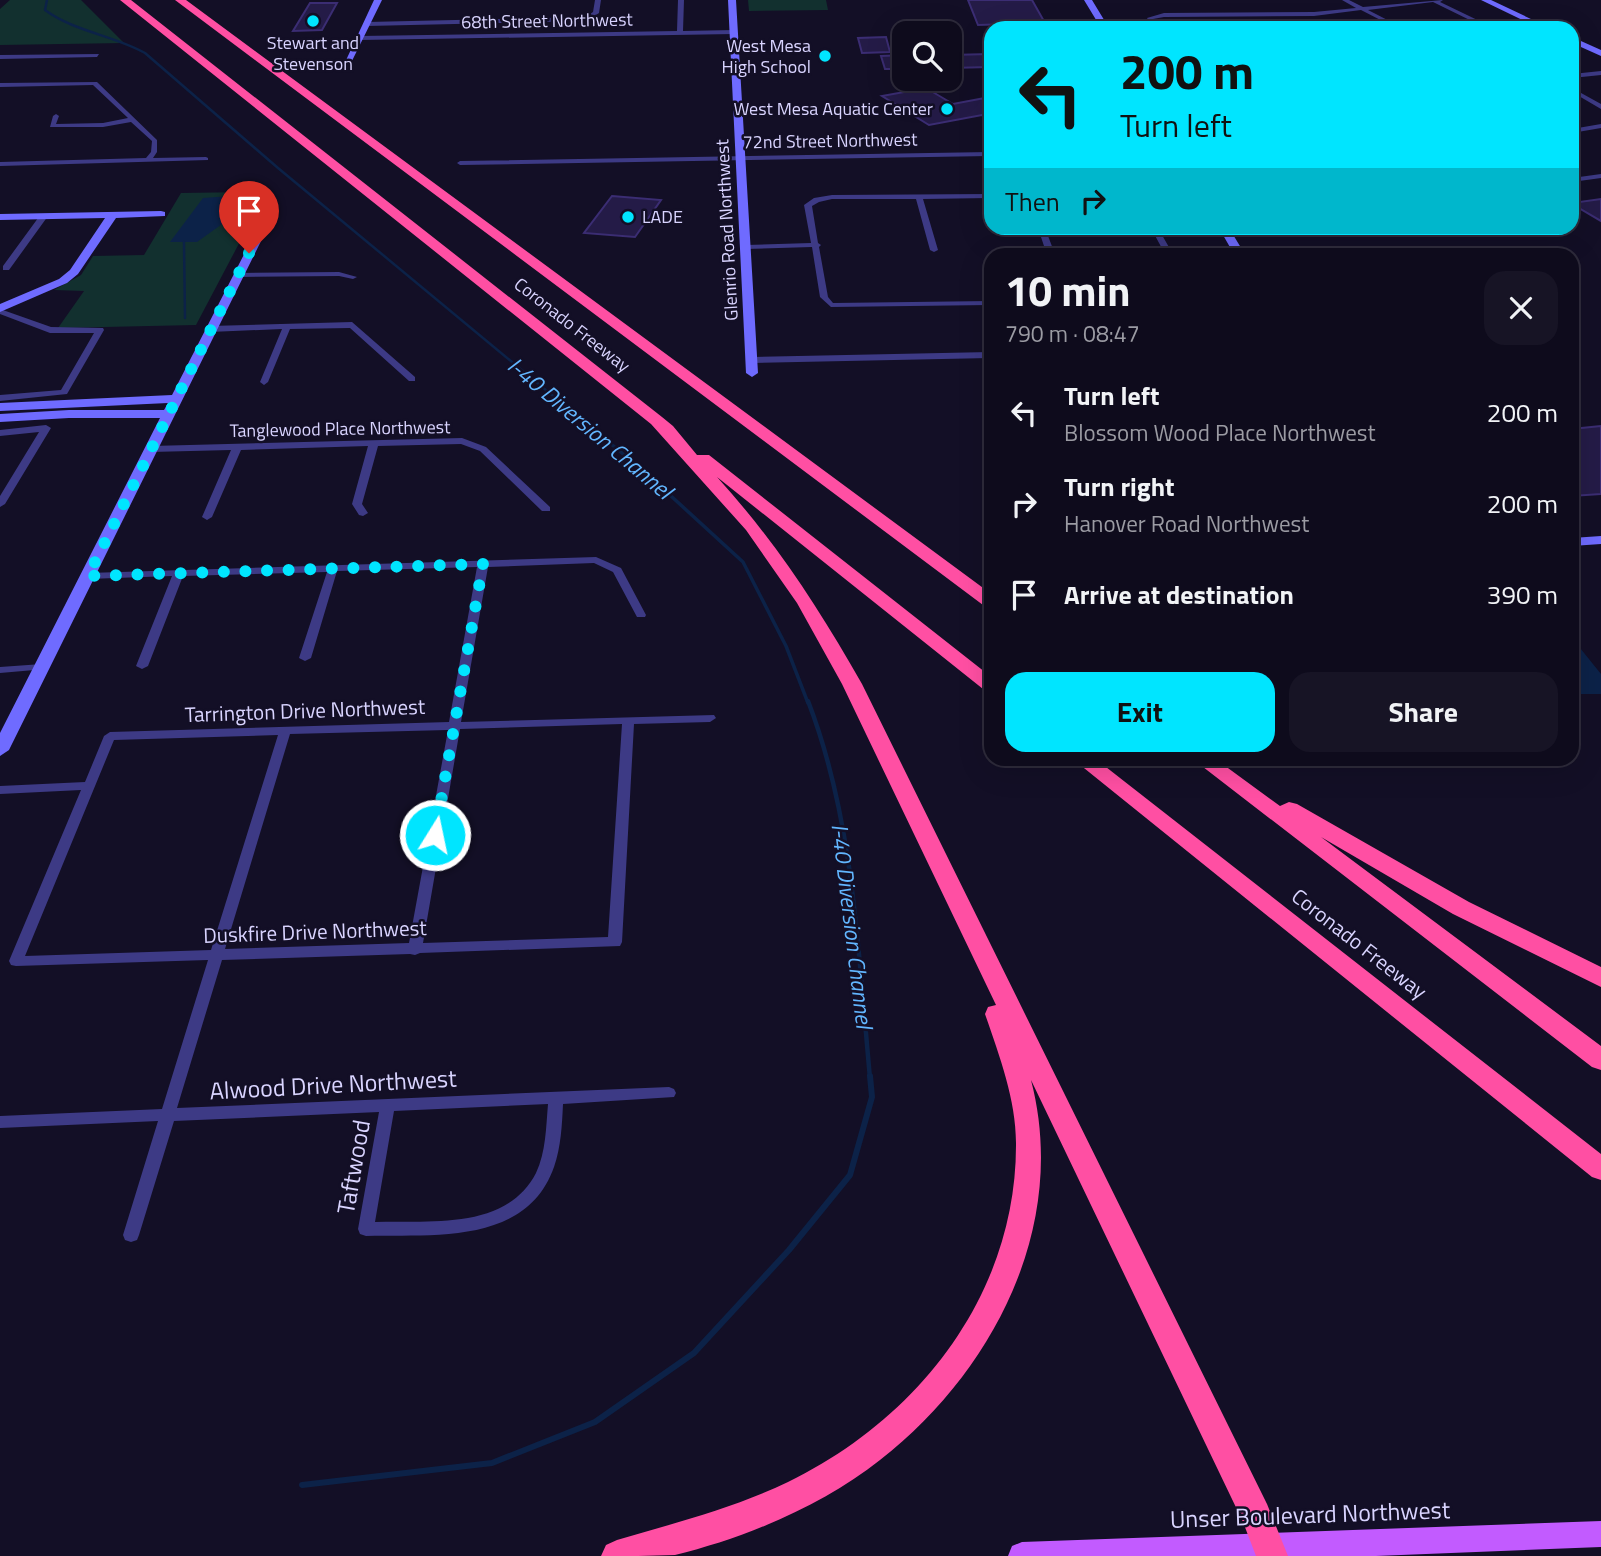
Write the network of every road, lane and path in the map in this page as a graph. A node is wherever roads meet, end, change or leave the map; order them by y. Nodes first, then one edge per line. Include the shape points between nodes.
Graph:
1 (125, 0) edge
2 (180, 0) edge
3 (378, 0) edge
4 (598, 0) edge
5 (681, 0) edge
6 (732, 0) edge
7 (1088, 0) edge
8 (1345, 0) edge
9 (1433, 0) edge
10 (1440, 0) edge
11 (1485, 0) edge
12 (1362, 9) junction
13 (1101, 21) edge
14 (1152, 21) edge
15 (1386, 21) edge
16 (1476, 21) edge
17 (1531, 21) edge
18 (367, 24) junction
19 (734, 32) junction
20 (680, 33) junction
21 (360, 38) junction
22 (1579, 43) edge
23 (1601, 53) edge
24 (97, 55) dead end
25 (0, 57) edge
26 (344, 69) dead end
27 (1601, 73) edge
28 (1579, 75) edge
29 (0, 85) edge
30 (1579, 94) edge
31 (1601, 107) edge
32 (55, 116) dead end
33 (134, 119) junction
34 (1601, 127) edge
35 (1579, 130) edge
36 (984, 154) edge
37 (740, 158) junction
38 (206, 159) dead end
39 (148, 161) junction
40 (460, 163) dead end
41 (0, 164) edge
42 (1601, 176) edge
43 (1579, 179) edge
44 (984, 195) edge
45 (919, 197) junction
46 (817, 200) joint
47 (113, 214) junction
48 (161, 214) dead end
49 (44, 216) junction
50 (0, 217) edge
51 (261, 231) dead end
52 (817, 245) junction
53 (746, 247) junction
54 (934, 250) dead end
55 (6, 268) dead end
56 (238, 275) junction
57 (354, 277) dead end
58 (984, 303) edge
59 (831, 305) joint
60 (0, 309) edge
61 (287, 327) junction
62 (210, 329) junction
63 (984, 355) edge
64 (751, 360) junction
65 (752, 373) dead end
66 (412, 379) dead end
67 (264, 382) dead end
68 (0, 398) edge
69 (175, 399) junction
70 (0, 407) edge
71 (167, 414) junction
72 (0, 418) edge
73 (656, 420) junction
74 (0, 433) edge
75 (374, 443) junction
76 (237, 447) junction
77 (151, 449) junction
78 (0, 504) edge
79 (546, 509) dead end
80 (363, 513) dead end
81 (207, 517) dead end
82 (1601, 540) edge
83 (1579, 542) edge
84 (483, 564) junction
85 (333, 569) junction
86 (179, 573) junction
87 (88, 576) junction
88 (984, 597) edge
89 (641, 615) dead end
90 (305, 658) dead end
91 (142, 666) dead end
92 (42, 667) junction
93 (0, 670) edge
94 (984, 680) edge
95 (710, 718) dead end
96 (628, 721) junction
97 (455, 726) junction
98 (285, 732) junction
99 (0, 750) edge
100 (1092, 766) edge
101 (1213, 766) edge
102 (1215, 766) edge
103 (88, 786) junction
104 (0, 790) edge
105 (958, 907) junction
106 (415, 950) junction
107 (217, 956) junction
108 (1601, 978) edge
109 (1601, 1060) edge
110 (669, 1093) dead end
111 (556, 1097) junction
112 (388, 1105) junction
113 (169, 1116) junction
114 (0, 1122) edge
115 (1601, 1169) edge
116 (458, 1225) joint
117 (131, 1235) dead end
118 (1601, 1534) edge
119 (1270, 1551) edge
120 (617, 1556) edge
121 (1022, 1556) edge

1 - 73 highway, Coronado Freeway
2 - 88 highway, Coronado Freeway
3 - 18 street
4 - 18 street via 596,13 587,19
5 - 20 street
6 - 19 street, Glenrio Road Northwest
7 - 13 street
8 - 12 street
9 - 10 street
9 - 12 street
9 - 16 street
11 - 17 street
12 - 14 street via 1153,16
12 - 15 street
18 - 21 street
19 - 20 street, 68th Street Northwest
19 - 37 street, Glenrio Road Northwest
20 - 21 street, 68th Street Northwest
21 - 26 street
22 - 23 street
24 - 25 street
27 - 28 street
29 - 33 street via 95,82
30 - 31 street
32 - 33 street via 52,126
33 - 39 street via 155,141
34 - 35 street
36 - 37 street, 72nd Street Northwest
37 - 40 street, 72nd Street Northwest
37 - 53 street, Glenrio Road Northwest
38 - 39 street
39 - 41 street
42 - 43 street
44 - 45 street
45 - 46 street
45 - 54 street
46 - 52 street via 808,205
47 - 48 street
47 - 49 street
47 - 60 street via 74,272
49 - 50 street
49 - 55 street
51 - 56 street
52 - 53 street
52 - 59 street via 824,297
53 - 64 street, Glenrio Road Northwest
56 - 57 street
56 - 62 street
58 - 59 street
60 - 68 street via 50,330 100,330 64,392
61 - 62 street
61 - 66 street via 352,325
61 - 67 street
62 - 69 street
63 - 64 street
64 - 65 street, Glenrio Road Northwest
69 - 70 street
69 - 71 street
71 - 72 street
71 - 77 street
73 - 94 highway, Coronado Freeway
73 - 105 highway via 752,526 806,603 852,684
74 - 78 street via 46,428
75 - 76 street, Tanglewood Place Northwest
75 - 79 street, Tanglewood Place Northwest via 473,444
75 - 80 street via 357,504
76 - 77 street, Tanglewood Place Northwest
76 - 81 street
77 - 87 street
82 - 83 street
84 - 85 street
84 - 89 street via 596,560 617,570
84 - 97 street
85 - 86 street
85 - 90 street
86 - 87 street
86 - 91 street
87 - 92 street
92 - 93 street
92 - 99 street
95 - 96 street, Tarrington Drive Northwest
96 - 97 street, Tarrington Drive Northwest
96 - 106 street, Duskfire Drive Northwest via 615,942
97 - 98 street, Tarrington Drive Northwest
97 - 106 street
98 - 103 street, Tarrington Drive Northwest via 110,736
98 - 107 street
100 - 115 highway, Coronado Freeway
101 - 109 highway
102 - 108 highway via 1461,908
103 - 104 street
103 - 107 street, Duskfire Drive Northwest via 16,961
105 - 119 highway
105 - 120 highway via 1010,1049 1029,1142 1026,1205 1012,1258 990,1310 963,1354 925,1401 878,1443 825,1478 750,1515
106 - 107 street, Duskfire Drive Northwest
107 - 113 street
110 - 111 street, Alwood Drive Northwest
111 - 112 street, Alwood Drive Northwest
111 - 116 street via 546,1169 528,1194 489,1220
112 - 113 street, Alwood Drive Northwest
112 - 116 street, Taftwood via 366,1229
113 - 114 street, Alwood Drive Northwest
113 - 117 street
118 - 119 main road, Unser Boulevard Northwest
119 - 121 main road, Unser Boulevard Northwest

